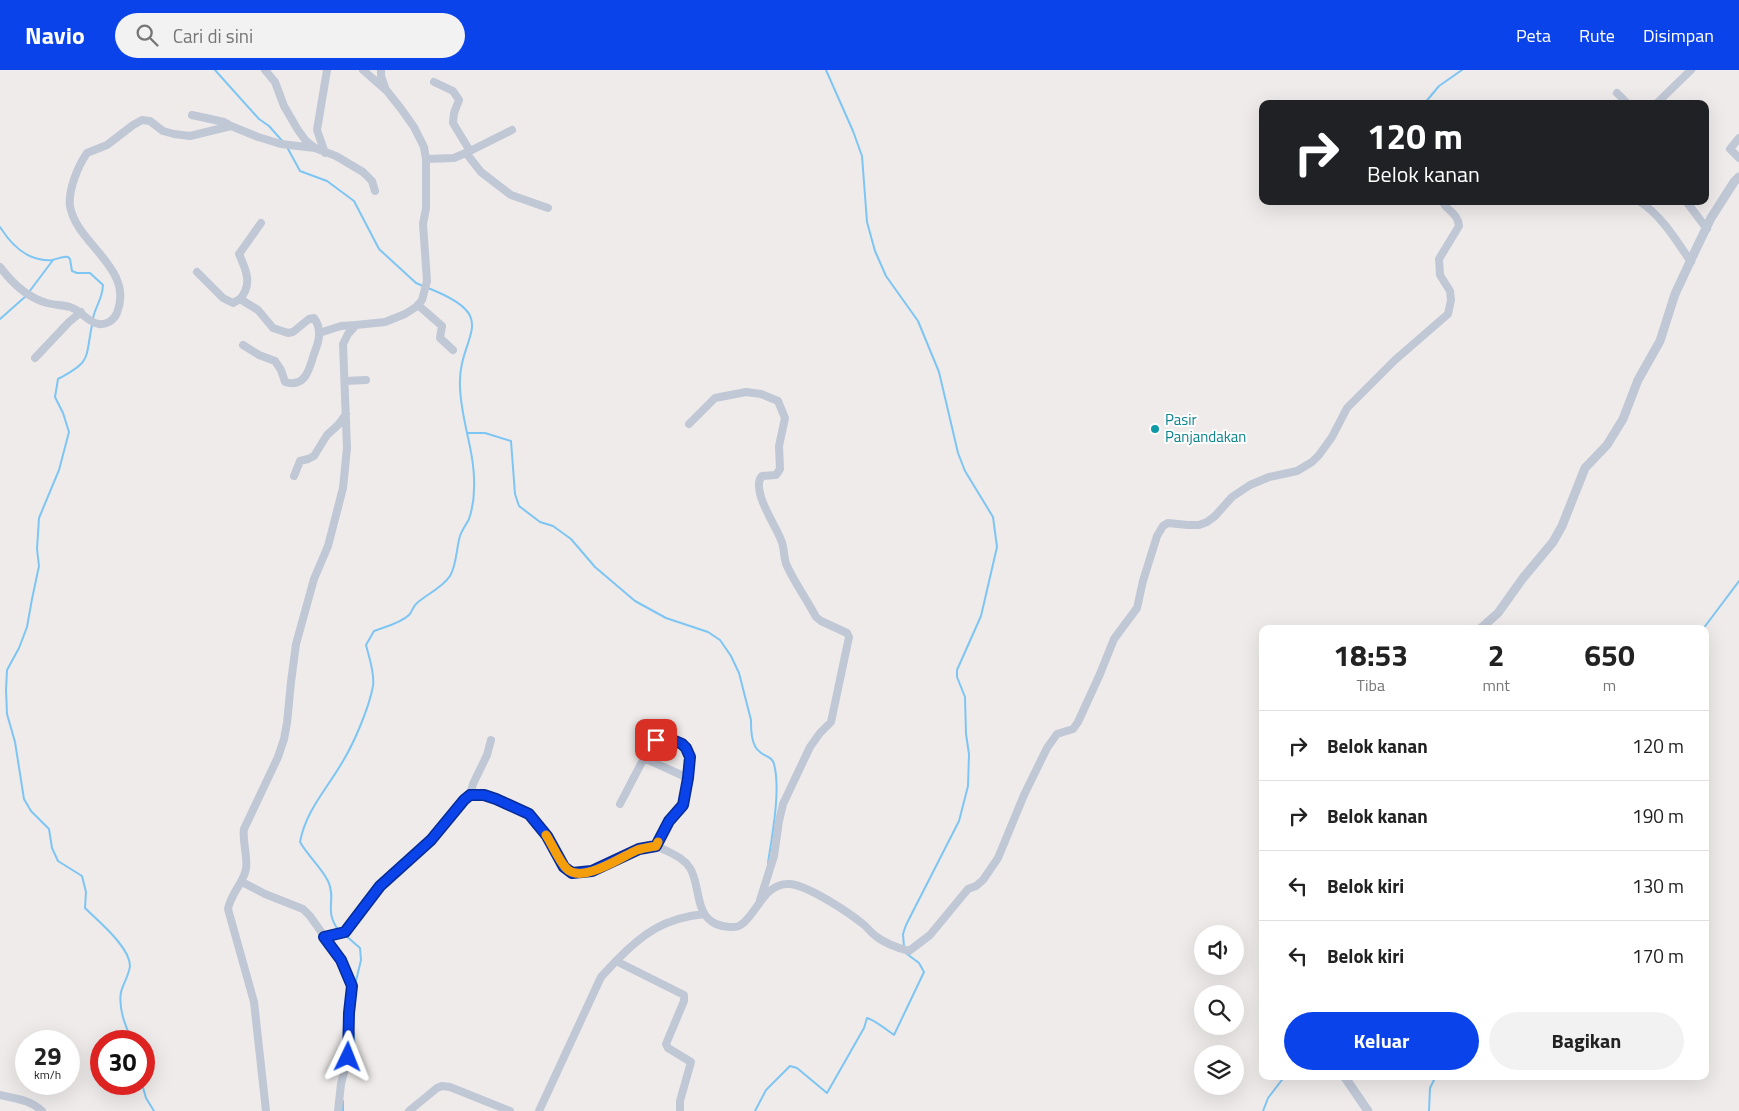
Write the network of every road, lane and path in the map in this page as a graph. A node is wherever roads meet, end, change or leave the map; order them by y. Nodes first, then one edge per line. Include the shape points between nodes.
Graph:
1 (265, 70) edge
2 (327, 70) edge
3 (363, 70) edge
4 (382, 70) edge
5 (1692, 70) edge
6 (434, 82) dead end
7 (387, 91) junction
8 (1617, 93) dead end
9 (1624, 100) edge
10 (1663, 100) edge
11 (192, 115) dead end
12 (231, 126) junction
13 (512, 130) dead end
14 (1739, 138) edge
15 (315, 148) junction
16 (468, 152) junction
17 (326, 153) junction
18 (1739, 158) edge
19 (426, 159) junction
20 (1739, 177) edge
21 (375, 191) dead end
22 (1443, 205) edge
23 (1644, 205) edge
24 (1689, 205) edge
25 (548, 208) dead end
26 (261, 224) dead end
27 (1707, 229) junction
28 (1691, 262) junction
29 (0, 267) edge
30 (197, 272) dead end
31 (240, 299) junction
32 (418, 305) junction
33 (81, 312) junction
34 (356, 325) junction
35 (319, 333) junction
36 (243, 345) dead end
37 (453, 350) dead end
38 (35, 358) dead end
39 (366, 380) dead end
40 (345, 381) junction
41 (346, 414) junction
42 (689, 424) dead end
43 (294, 476) dead end
44 (1484, 625) edge
45 (491, 740) dead end
46 (644, 758) junction
47 (688, 778) junction
48 (470, 795) junction
49 (620, 804) dead end
50 (656, 846) junction
51 (242, 882) junction
52 (760, 900) junction
53 (704, 914) junction
54 (324, 937) junction
55 (616, 961) junction
56 (1347, 1080) edge
57 (0, 1095) edge
58 (42, 1111) edge
59 (266, 1111) edge
60 (338, 1111) edge
61 (409, 1111) edge
62 (510, 1111) edge
63 (539, 1111) edge
64 (680, 1111) edge
65 (1368, 1111) edge

1 - 15 street via 275,82 298,130
2 - 17 street via 317,130
3 - 7 street
4 - 7 street
5 - 10 street
6 - 16 street via 453,91 459,100 453,123
7 - 19 street via 414,127
8 - 9 street
11 - 12 street
12 - 15 street via 281,144
12 - 33 street via 184,136 163,131 150,121 142,120 107,145 87,152 75,179 70,205 74,219 112,270 119,297 118,309 111,321 100,324
13 - 16 street
14 - 18 street via 1730,149
15 - 17 street
16 - 19 street via 454,158
16 - 25 street via 481,172 511,195
17 - 21 street via 369,176
19 - 32 street via 423,224 427,281
20 - 27 street
22 - 52 street via 1459,221 1439,259 1440,275 1450,291 1448,314 1347,408 1332,436 1312,462 1297,471 1250,484 1207,522 1188,525 1168,523 1163,526 1157,536 1137,608 1114,639 1078,722 1073,729 1057,734 1046,748 998,858 983,880 961,896 930,935 908,951 899,948 877,937 808,890 789,884 782,885
23 - 28 street via 1657,216
24 - 27 street
26 - 31 street via 238,254 248,284
27 - 28 street
28 - 44 street via 1675,294 1660,341 1644,368 1615,434 1585,468 1553,542 1498,613
29 - 33 street via 19,288 40,300
30 - 31 street via 223,298 233,303
31 - 35 street via 258,310 276,330 291,333 312,318 316,320
32 - 34 street via 385,322
32 - 37 street via 442,326 440,338
33 - 38 street
34 - 35 street
34 - 40 street via 342,349
35 - 36 street via 310,370 301,382 292,384 285,382 275,361
39 - 40 street
40 - 41 street
41 - 43 street via 314,456 300,461
41 - 51 street via 348,448 343,488 296,644 284,739 244,829 246,869
42 - 52 street via 715,398 746,392 778,401 785,418 780,469 776,475 758,479 764,506 782,541 787,566 816,617 849,637 831,722 810,747 783,804 774,856
45 - 48 street
46 - 47 street
46 - 47 street via 660,738 682,744 690,757
46 - 49 street
47 - 50 street via 681,808 669,821
48 - 50 street via 484,795 529,814 547,836 564,867 572,873 592,871 639,849
48 - 54 street via 431,840 380,886 345,932
50 - 53 street via 676,855 691,870
51 - 54 street via 303,909
51 - 59 street via 230,899 228,909 254,1002
52 - 53 street via 742,925 736,927 716,924
53 - 55 street via 672,920 642,937
54 - 60 street via 341,960 352,986 348,1057
55 - 63 street via 601,977
55 - 64 street via 684,995 666,1044 691,1062
56 - 65 street
57 - 58 street via 19,1098
61 - 62 street via 442,1086

